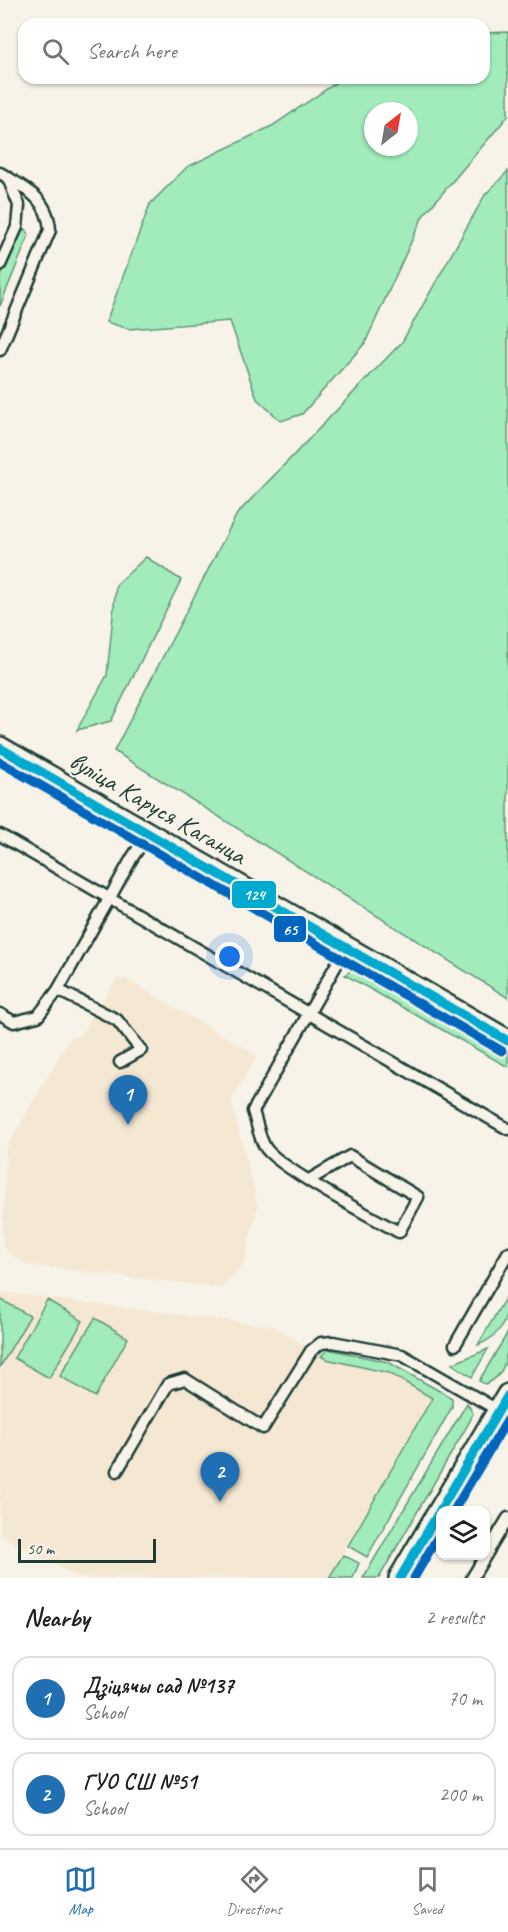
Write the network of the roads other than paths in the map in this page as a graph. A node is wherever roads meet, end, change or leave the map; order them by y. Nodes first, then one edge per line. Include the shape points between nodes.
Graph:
1 (4, 176) edge
2 (0, 265) edge
3 (0, 350) edge
4 (0, 748) edge
5 (148, 834) junction
6 (0, 835) edge
7 (109, 900) junction
8 (346, 946) junction
9 (58, 990) junction
10 (0, 1014) edge
11 (310, 1014) junction
12 (508, 1041) edge
13 (120, 1062) dead end
14 (508, 1129) edge
15 (309, 1180) junction
16 (508, 1253) edge
17 (455, 1345) dead end
18 (505, 1407) edge
19 (117, 1471) dead end
20 (508, 1518) edge
21 (400, 1578) edge
22 (472, 1578) edge

1 - 2 lane via 19,205 17,227
1 - 3 lane via 43,203 50,230
4 - 5 street, вуліца Каруся Каганца
5 - 7 lane
5 - 8 street, вуліца Каруся Каганца
6 - 7 lane
7 - 9 lane
7 - 11 lane
8 - 11 lane
8 - 12 street, вуліца Каруся Каганца
9 - 10 lane via 38,1016 14,1022
9 - 13 lane via 117,1020 141,1050
11 - 14 lane
11 - 15 lane via 253,1111 266,1148
15 - 15 lane via 350,1156 418,1197 399,1232
16 - 17 lane
18 - 19 lane via 402,1355 321,1343 311,1351 263,1428 185,1379 168,1384
18 - 21 street
20 - 22 lane

